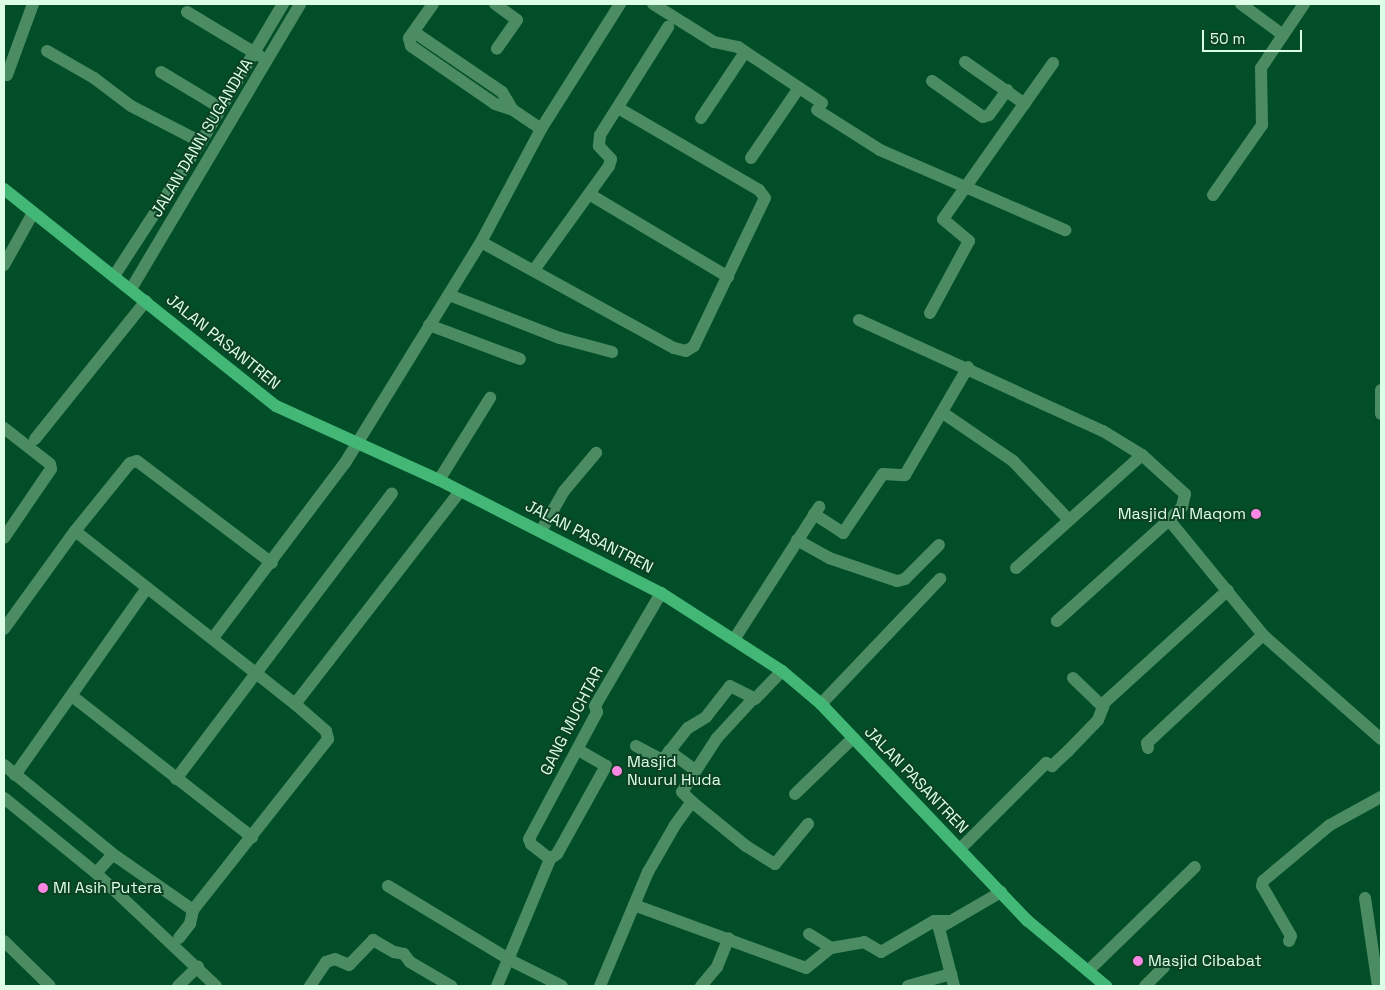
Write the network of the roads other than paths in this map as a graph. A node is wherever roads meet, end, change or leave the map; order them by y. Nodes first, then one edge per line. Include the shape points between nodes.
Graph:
1 (33, 4) edge
2 (283, 4) edge
3 (300, 4) edge
4 (433, 4) edge
5 (495, 4) edge
6 (620, 4) edge
7 (653, 4) edge
8 (1241, 4) edge
9 (1304, 4) edge
10 (187, 12) dead end
11 (668, 26) dead end
12 (1283, 34) junction
13 (497, 49) dead end
14 (47, 50) dead end
15 (254, 52) junction
16 (745, 52) junction
17 (267, 60) junction
18 (965, 62) dead end
19 (1053, 63) dead end
20 (161, 72) dead end
21 (7, 75) dead end
22 (932, 81) dead end
23 (799, 88) junction
24 (1007, 90) junction
25 (1025, 104) junction
26 (221, 108) junction
27 (618, 108) junction
28 (701, 118) dead end
29 (540, 129) junction
30 (201, 142) junction
31 (751, 158) dead end
32 (966, 186) junction
33 (4, 190) edge
34 (589, 194) junction
35 (1213, 195) dead end
36 (33, 213) junction
37 (1065, 230) dead end
38 (481, 242) junction
39 (4, 265) edge
40 (534, 270) junction
41 (114, 276) junction
42 (728, 277) junction
43 (131, 289) junction
44 (449, 295) junction
45 (146, 301) junction
46 (930, 313) dead end
47 (859, 320) dead end
48 (430, 325) junction
49 (612, 352) dead end
50 (520, 359) dead end
51 (968, 367) junction
52 (1381, 390) edge
53 (490, 398) dead end
54 (943, 413) junction
55 (1381, 414) edge
56 (4, 428) edge
57 (35, 439) dead end
58 (357, 444) junction
59 (596, 453) dead end
60 (1142, 455) junction
61 (439, 480) junction
62 (460, 490) junction
63 (392, 493) dead end
64 (1068, 519) junction
65 (1169, 520) junction
66 (75, 531) junction
67 (541, 531) junction
68 (4, 538) edge
69 (797, 540) junction
70 (939, 545) dead end
71 (272, 563) junction
72 (1016, 568) dead end
73 (940, 579) dead end
74 (148, 588) junction
75 (1228, 590) junction
76 (661, 593) junction
77 (1057, 621) dead end
78 (4, 629) edge
79 (1263, 635) junction
80 (213, 638) junction
81 (735, 638) junction
82 (782, 671) junction
83 (256, 673) junction
84 (1073, 678) dead end
85 (72, 696) junction
86 (753, 699) junction
87 (295, 704) junction
88 (821, 704) junction
89 (1103, 707) junction
90 (853, 738) junction
91 (1381, 739) edge
92 (636, 746) dead end
93 (1148, 748) dead end
94 (578, 750) junction
95 (669, 751) junction
96 (4, 765) edge
97 (695, 770) junction
98 (15, 774) junction
99 (176, 779) junction
100 (795, 794) dead end
101 (1381, 797) edge
102 (4, 798) edge
103 (692, 802) junction
104 (808, 824) dead end
105 (252, 837) junction
106 (960, 849) junction
107 (113, 854) junction
108 (550, 859) junction
109 (1195, 867) dead end
110 (96, 873) junction
111 (388, 886) dead end
112 (1001, 892) junction
113 (1364, 898) dead end
114 (634, 905) junction
115 (193, 910) junction
116 (948, 921) junction
117 (809, 934) dead end
118 (178, 938) dead end
119 (729, 938) junction
120 (4, 941) edge
121 (1289, 941) dead end
122 (830, 948) junction
123 (510, 960) junction
124 (198, 966) junction
125 (1164, 967) dead end
126 (1088, 971) junction
127 (952, 980) edge
128 (50, 986) edge
129 (178, 986) edge
130 (216, 986) edge
131 (310, 986) edge
132 (451, 986) edge
133 (497, 986) edge
134 (562, 986) edge
135 (600, 986) edge
136 (701, 986) edge
137 (908, 986) edge
138 (1106, 986) edge
139 (1145, 986) edge
140 (1378, 986) edge

1 - 21 street
2 - 15 street
3 - 17 street, JALAN DANN SUGANDHA
4 - 29 street via 408,40 411,46 495,104 513,110
5 - 13 street via 517,20
6 - 29 street
7 - 16 street via 714,42
8 - 12 street
9 - 12 street
10 - 15 street
11 - 27 street
12 - 35 street via 1261,68 1262,125
14 - 30 street via 94,78 131,106
15 - 17 street
15 - 26 street
16 - 23 street
16 - 28 street
17 - 43 street, JALAN DANN SUGANDHA
18 - 24 street
19 - 25 street
20 - 26 street
22 - 24 street via 983,117 989,115
23 - 31 street
23 - 32 street via 880,150
24 - 25 street
25 - 32 street
26 - 30 street
27 - 34 street via 598,141 611,159 609,166
27 - 42 street via 763,194 764,206
29 - 38 street
30 - 41 street
32 - 37 street
32 - 46 street via 943,219 969,241
33 - 36 main road, JALAN PASANTREN
34 - 40 street
34 - 42 street
36 - 39 street
36 - 41 main road, JALAN PASANTREN
38 - 40 street
38 - 44 street
40 - 42 street via 674,348 686,351 694,346
41 - 43 main road, JALAN PASANTREN
43 - 45 main road, JALAN PASANTREN
44 - 48 street
44 - 49 street via 560,338
45 - 57 street
45 - 58 main road, JALAN PASANTREN via 276,406
47 - 51 street
48 - 50 street
48 - 58 street
51 - 54 street
51 - 60 street via 1103,431
52 - 55 street
53 - 61 street
54 - 64 street via 1013,461
54 - 69 street via 905,475 883,474 843,533 817,511
56 - 68 street via 50,464 51,469
58 - 61 main road, JALAN PASANTREN
58 - 71 street
59 - 67 street via 564,491
60 - 64 street
60 - 65 street via 1185,494 1182,507
61 - 62 main road, JALAN PASANTREN
62 - 67 main road, JALAN PASANTREN
62 - 87 street
63 - 83 street
64 - 72 street
65 - 75 street
65 - 77 street
66 - 71 street via 130,463 137,461
66 - 74 street
66 - 78 street
67 - 76 main road, JALAN PASANTREN
69 - 70 street via 829,558 897,581 904,579
69 - 81 street
71 - 80 street
73 - 88 street
74 - 80 street
74 - 85 street
75 - 79 street
75 - 89 street
76 - 81 main road, JALAN PASANTREN
76 - 94 street, GANG MUCHTAR via 595,706 598,712
79 - 91 street
79 - 93 street via 1148,743
80 - 83 street
81 - 82 main road, JALAN PASANTREN
82 - 86 street
82 - 88 main road, JALAN PASANTREN
83 - 87 street
83 - 99 street
84 - 89 street
85 - 98 street
85 - 99 street
86 - 95 street via 730,686 706,717 688,728
86 - 97 street via 717,738
87 - 105 street via 326,731 328,739
88 - 90 main road, JALAN PASANTREN
89 - 106 street via 1098,720 1068,751 1052,766 1046,763
90 - 100 street
90 - 106 main road, JALAN PASANTREN
92 - 95 street via 660,759
94 - 108 street, GANG MUCHTAR via 529,839
94 - 108 street via 606,766 556,854
95 - 97 street
96 - 98 street
97 - 103 street via 682,792
98 - 107 street
99 - 105 street
101 - 121 street via 1330,825 1263,880 1262,886 1291,936
102 - 110 street
103 - 104 street via 746,846 775,864
103 - 114 street via 675,825
105 - 115 street
106 - 112 main road, JALAN PASANTREN
107 - 110 street
107 - 115 street
108 - 123 street
109 - 126 street
110 - 124 street
111 - 123 street
112 - 116 street
112 - 126 main road, JALAN PASANTREN via 1048,940
113 - 140 street
114 - 119 street
114 - 135 street
115 - 118 street via 190,924
116 - 122 street via 934,921 881,952 864,942
116 - 127 street via 938,930
117 - 122 street
119 - 122 street via 802,968 811,966
119 - 136 street via 717,967
120 - 128 street
123 - 133 street
123 - 134 street
124 - 129 street
124 - 130 street
125 - 139 street
126 - 138 main road, JALAN PASANTREN
127 - 137 street
131 - 132 street via 326,962 335,959 349,965 373,940 404,954 410,962

